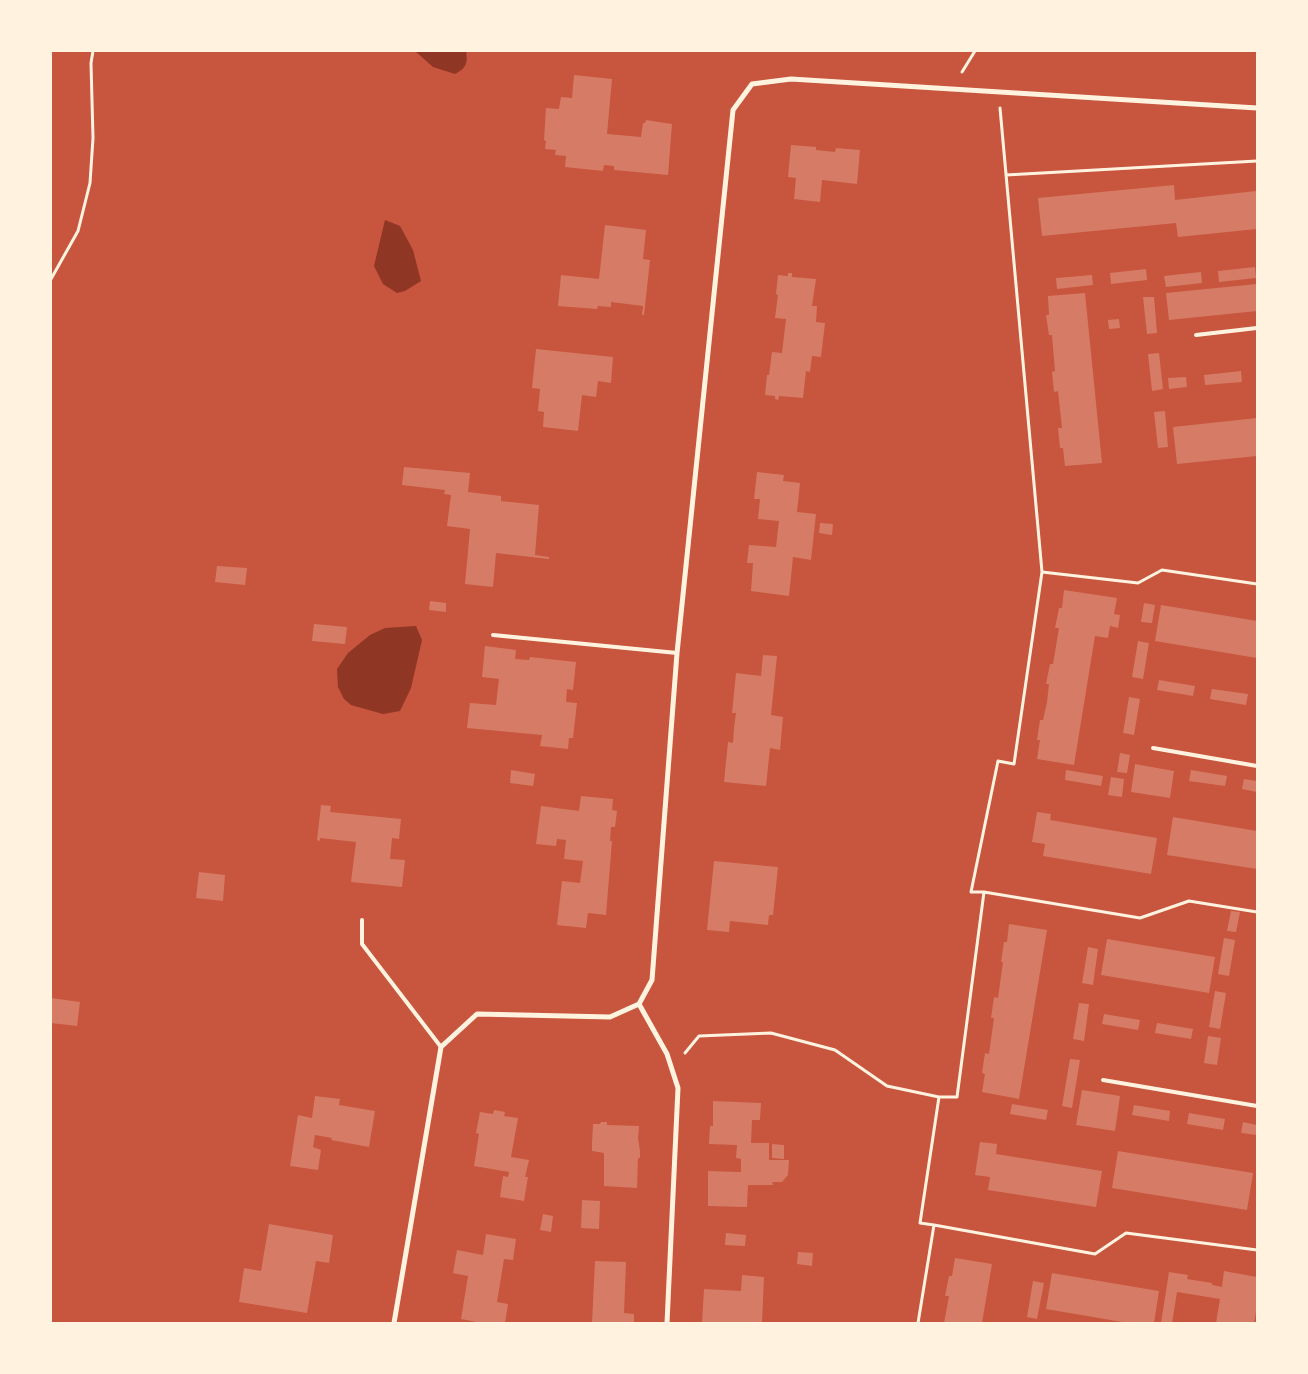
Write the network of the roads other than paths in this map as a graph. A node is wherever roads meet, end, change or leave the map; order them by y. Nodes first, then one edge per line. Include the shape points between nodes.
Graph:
1 (1257, 108) edge
2 (1257, 328) edge
3 (1196, 335) dead end
4 (493, 635) dead end
5 (677, 653) junction
6 (1153, 748) dead end
7 (1257, 766) edge
8 (362, 920) dead end
9 (639, 1004) junction
10 (441, 1047) junction
11 (1103, 1080) dead end
12 (1257, 1106) edge
13 (394, 1323) edge
14 (668, 1323) edge

1 - 5 street via 791,79 752,84 733,110
2 - 3 lane
4 - 5 lane
5 - 9 street via 652,980
6 - 7 lane
8 - 10 lane via 362,944
9 - 10 street via 610,1017 477,1014
9 - 14 street via 667,1054 678,1088
10 - 13 street
11 - 12 lane

